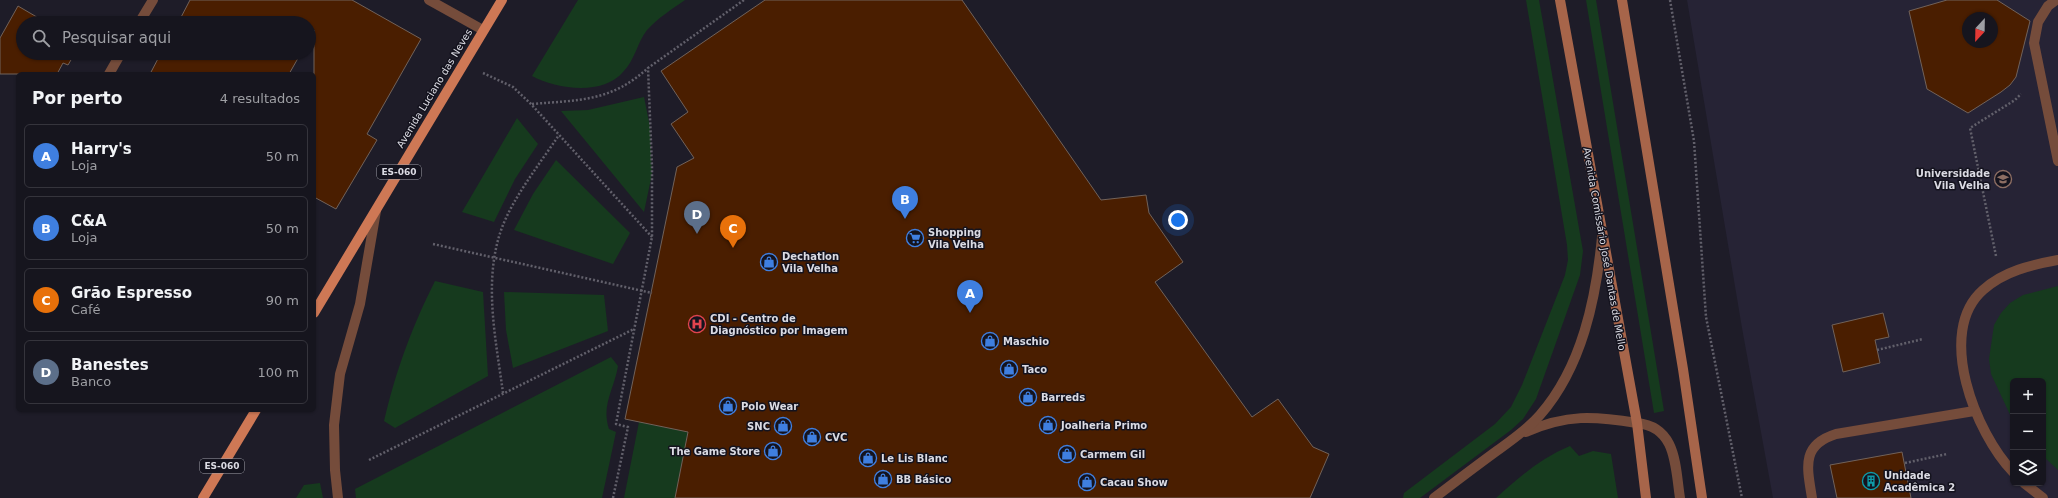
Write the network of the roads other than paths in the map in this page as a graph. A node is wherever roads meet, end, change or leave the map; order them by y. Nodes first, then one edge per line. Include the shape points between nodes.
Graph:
1 (153, 0) edge
2 (429, 0) edge
3 (502, 0) edge
4 (1560, 0) edge
5 (1622, 0) edge
6 (2056, 0) edge
7 (143, 16) edge
8 (483, 30) junction
9 (118, 60) edge
10 (110, 72) edge
11 (2058, 161) edge
12 (376, 209) junction
13 (1602, 233) junction
14 (2058, 260) edge
15 (316, 310) edge
16 (1974, 411) junction
17 (255, 412) edge
18 (1637, 423) junction
19 (1515, 437) junction
20 (2010, 468) edge
21 (2028, 486) edge
22 (203, 498) edge
23 (338, 498) edge
24 (1434, 498) edge
25 (1646, 498) edge
26 (1680, 498) edge
27 (1702, 498) edge
28 (1812, 498) edge
29 (2043, 498) edge

1 - 7 street
2 - 8 street
3 - 8 main road, Avenida Luciano das Neves / ES-060
4 - 13 main road, Avenida Comissário José Dantas de Mello
5 - 27 main road
6 - 11 street via 2048,6 2038,22 2034,43
8 - 12 main road, Avenida Luciano das Neves / ES-060
9 - 10 street
12 - 15 main road, Avenida Luciano das Neves / ES-060
12 - 23 street via 360,304 340,374 334,425
13 - 18 main road, Avenida Comissário José Dantas de Mello
13 - 19 street via 1592,307 1572,363 1552,400 1539,417
14 - 16 street via 2022,268 2000,278 1982,290 1968,308 1961,334 1964,368
16 - 20 street via 1990,440
16 - 28 street via 1823,438 1813,446 1809,458 1808,474
17 - 22 main road, ES-060
18 - 19 street via 1599,417 1579,417 1542,425
18 - 25 main road, Avenida Comissário José Dantas de Mello
18 - 26 street via 1649,424 1662,433 1672,450
19 - 24 street
21 - 29 street

